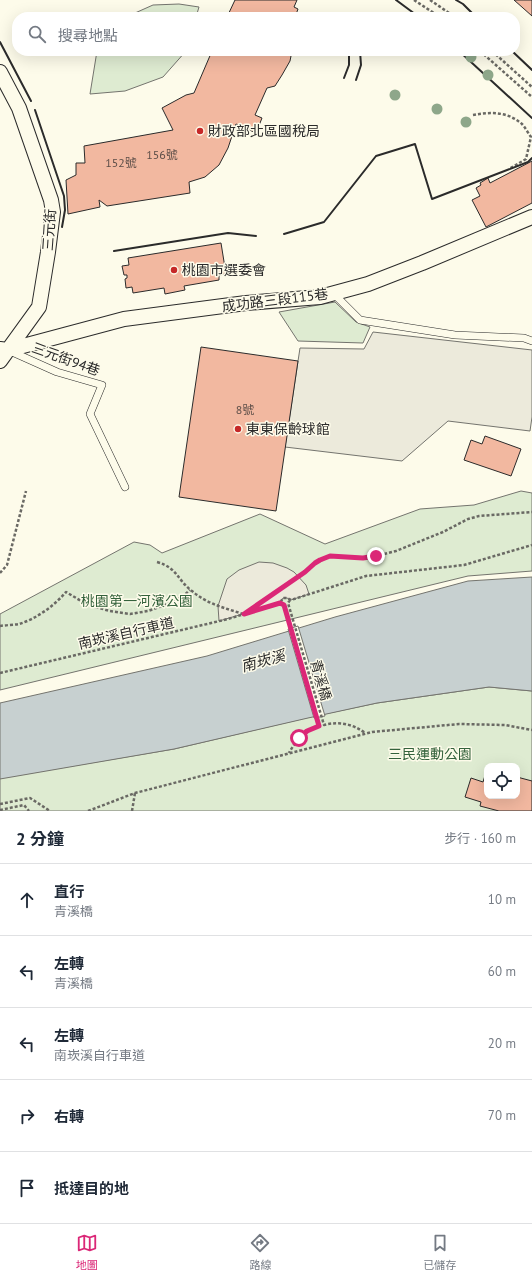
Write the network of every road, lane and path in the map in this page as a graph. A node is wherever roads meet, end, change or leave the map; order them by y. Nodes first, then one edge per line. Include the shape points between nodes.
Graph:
1 (414, 0) edge
2 (430, 0) edge
3 (432, 12) edge
4 (448, 12) edge
5 (486, 56) edge
6 (498, 56) edge
7 (0, 72) edge
8 (532, 87) edge
9 (532, 98) edge
10 (473, 115) dead end
11 (508, 169) dead end
12 (532, 217) edge
13 (333, 293) junction
14 (532, 341) edge
15 (3, 354) edge
16 (125, 487) dead end
17 (26, 491) dead end
18 (532, 512) edge
19 (532, 545) edge
20 (157, 562) dead end
21 (0, 573) edge
22 (190, 590) junction
23 (290, 600) junction
24 (280, 603) junction
25 (244, 614) junction
26 (0, 626) edge
27 (0, 673) edge
28 (532, 730) edge
29 (365, 733) junction
30 (289, 753) junction
31 (135, 793) junction
32 (0, 804) edge
33 (0, 810) edge
34 (29, 811) edge
35 (50, 811) edge
36 (88, 811) edge
37 (132, 811) edge

1 - 3 path
2 - 4 path
5 - 9 path
6 - 8 path
7 - 15 street, 三元街 via 19,108 53,212 39,307
10 - 11 path via 490,112 506,115 522,124 531,137 526,159
12 - 13 street, 成功路三段115巷 via 368,284
13 - 14 lane via 360,320 455,335 524,338
13 - 15 street, 成功路三段115巷 via 320,297 246,303 124,319
15 - 16 lane, 三元街94巷 via 102,385 90,414
17 - 21 path via 7,565
18 - 25 path via 479,516 396,551 376,556 330,556 315,563
19 - 23 path, 南崁溪自行車道 via 464,565 366,576
20 - 22 path via 172,568
22 - 25 path via 200,598
22 - 26 path via 165,605 130,614 88,605 66,592 32,619
23 - 24 path, 南崁溪自行車道 via 283,598
23 - 29 path, 青溪橋 via 288,603 324,725 347,724
24 - 25 path, 南崁溪自行車道
24 - 30 path, 青溪橋 via 284,605 319,726 299,738
25 - 27 path, 南崁溪自行車道
28 - 29 path via 505,725 459,724
29 - 30 path
30 - 31 path
31 - 36 path
31 - 37 path
32 - 35 path via 30,798
33 - 34 path via 24,805

